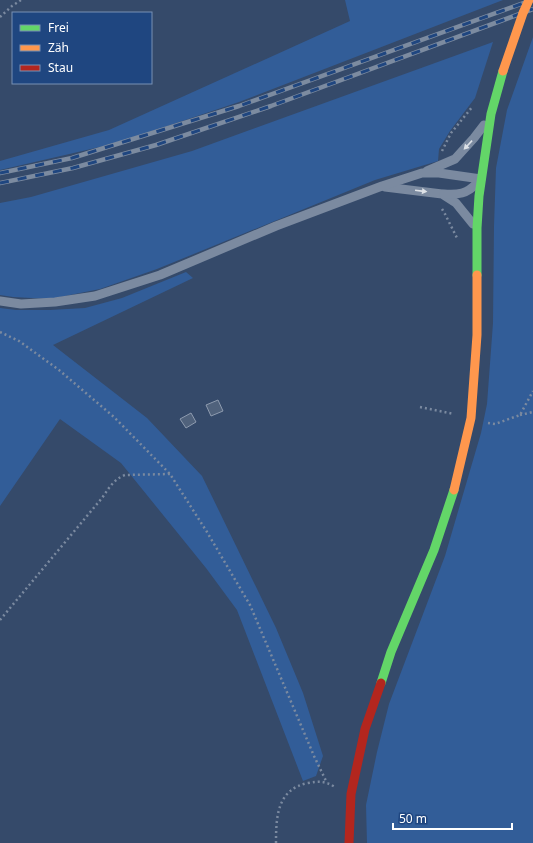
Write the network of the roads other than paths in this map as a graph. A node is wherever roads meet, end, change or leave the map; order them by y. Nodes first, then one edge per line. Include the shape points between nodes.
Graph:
1 (529, 0) edge
2 (491, 114) junction
3 (422, 173) junction
4 (481, 179) junction
5 (382, 186) junction
6 (439, 194) junction
7 (477, 228) junction
8 (0, 301) edge
9 (349, 843) edge

1 - 2 street, bridge via 503,71
2 -> 3 lane via 455,159
2 - 4 street
3 - 4 lane
3 - 5 lane
4 - 6 lane via 471,189 457,195
4 - 7 street
5 -> 6 lane
5 - 8 lane via 276,226 160,275 95,296 34,304
6 - 7 lane via 456,203
7 - 9 street via 477,335 471,418 456,488 434,550 391,652 365,728 351,794

